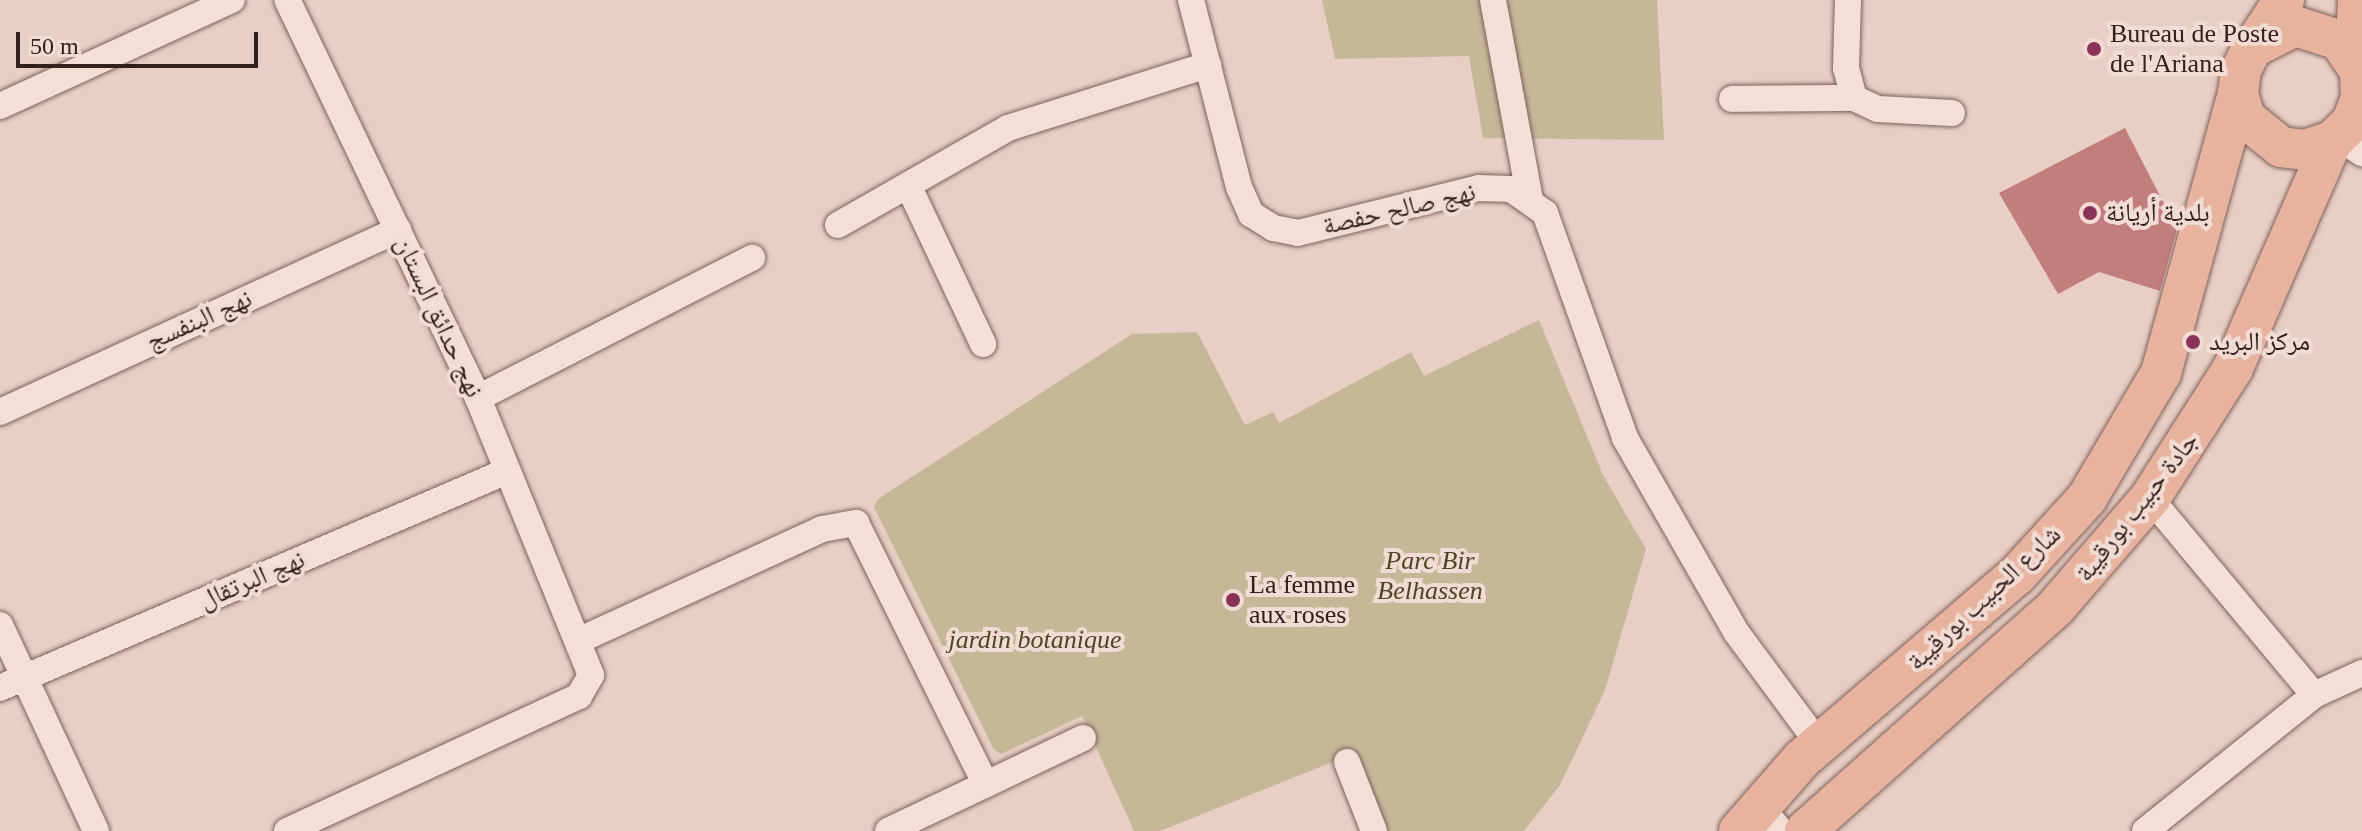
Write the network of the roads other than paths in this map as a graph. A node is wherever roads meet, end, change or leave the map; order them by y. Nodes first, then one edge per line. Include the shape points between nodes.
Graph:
1 (232, 0) edge
2 (287, 0) edge
3 (1191, 0) edge
4 (1493, 0) edge
5 (1848, 0) edge
6 (2284, 0) edge
7 (2358, 0) edge
8 (2252, 48) junction
9 (1208, 65) junction
10 (2359, 68) edge
11 (2238, 94) junction
12 (1854, 98) junction
13 (1732, 99) dead end
14 (0, 106) edge
15 (1952, 113) dead end
16 (2344, 144) edge
17 (908, 185) junction
18 (1530, 200) junction
19 (838, 225) dead end
20 (398, 230) junction
21 (752, 258) dead end
22 (983, 344) dead end
23 (478, 398) junction
24 (0, 412) edge
25 (505, 472) junction
26 (2150, 498) junction
27 (0, 625) edge
28 (582, 639) junction
29 (2362, 673) edge
30 (12, 683) edge
31 (2314, 695) junction
32 (1083, 738) dead end
33 (1819, 744) junction
34 (1347, 762) dead end
35 (986, 785) junction
36 (1760, 823) edge
37 (2152, 829) edge
38 (96, 831) edge
39 (287, 831) edge
40 (888, 831) edge
41 (1374, 831) edge
42 (1805, 831) edge

1 - 14 street
2 - 20 street, نهج حدائق البستان
3 - 9 street, نهج صالح حفصة
4 - 18 street
5 - 12 street via 1846,68
6 - 8 main road
7 - 10 main road
8 - 10 main road via 2283,30 2319,29
8 - 11 main road via 2241,70
9 - 17 street via 1008,128
9 - 18 street, نهج صالح حفصة via 1239,187 1251,214 1273,228 1298,233 1479,188 1511,189
10 - 16 main road via 2361,98
11 - 16 main road via 2245,118 2281,147 2305,150
11 - 33 main road, شارع الحبيب بورقيبة via 2165,360 2120,447 2087,498 2017,575
12 - 13 street
12 - 15 street via 1878,109
16 - 26 main road, جادة حبيب بورقيبة via 2233,368
17 - 19 street
17 - 22 street
18 - 33 street via 1545,213 1625,438 1736,632
20 - 23 street, نهج حدائق البستان
20 - 24 street, نهج البنفسج
21 - 23 street
23 - 25 street, نهج حدائق البستان
25 - 28 street, نهج حدائق البستان
25 - 30 street, نهج البرتقال
26 - 31 street
26 - 42 main road, جادة حبيب بورقيبة via 2056,607
27 - 30 street
28 - 35 street via 822,529 856,523
28 - 39 street, نهج حدائق البستان via 591,675 579,696
29 - 31 street
30 - 38 street
31 - 37 street
32 - 35 street
33 - 36 main road, شارع الحبيب بورقيبة
34 - 41 street
35 - 40 street

